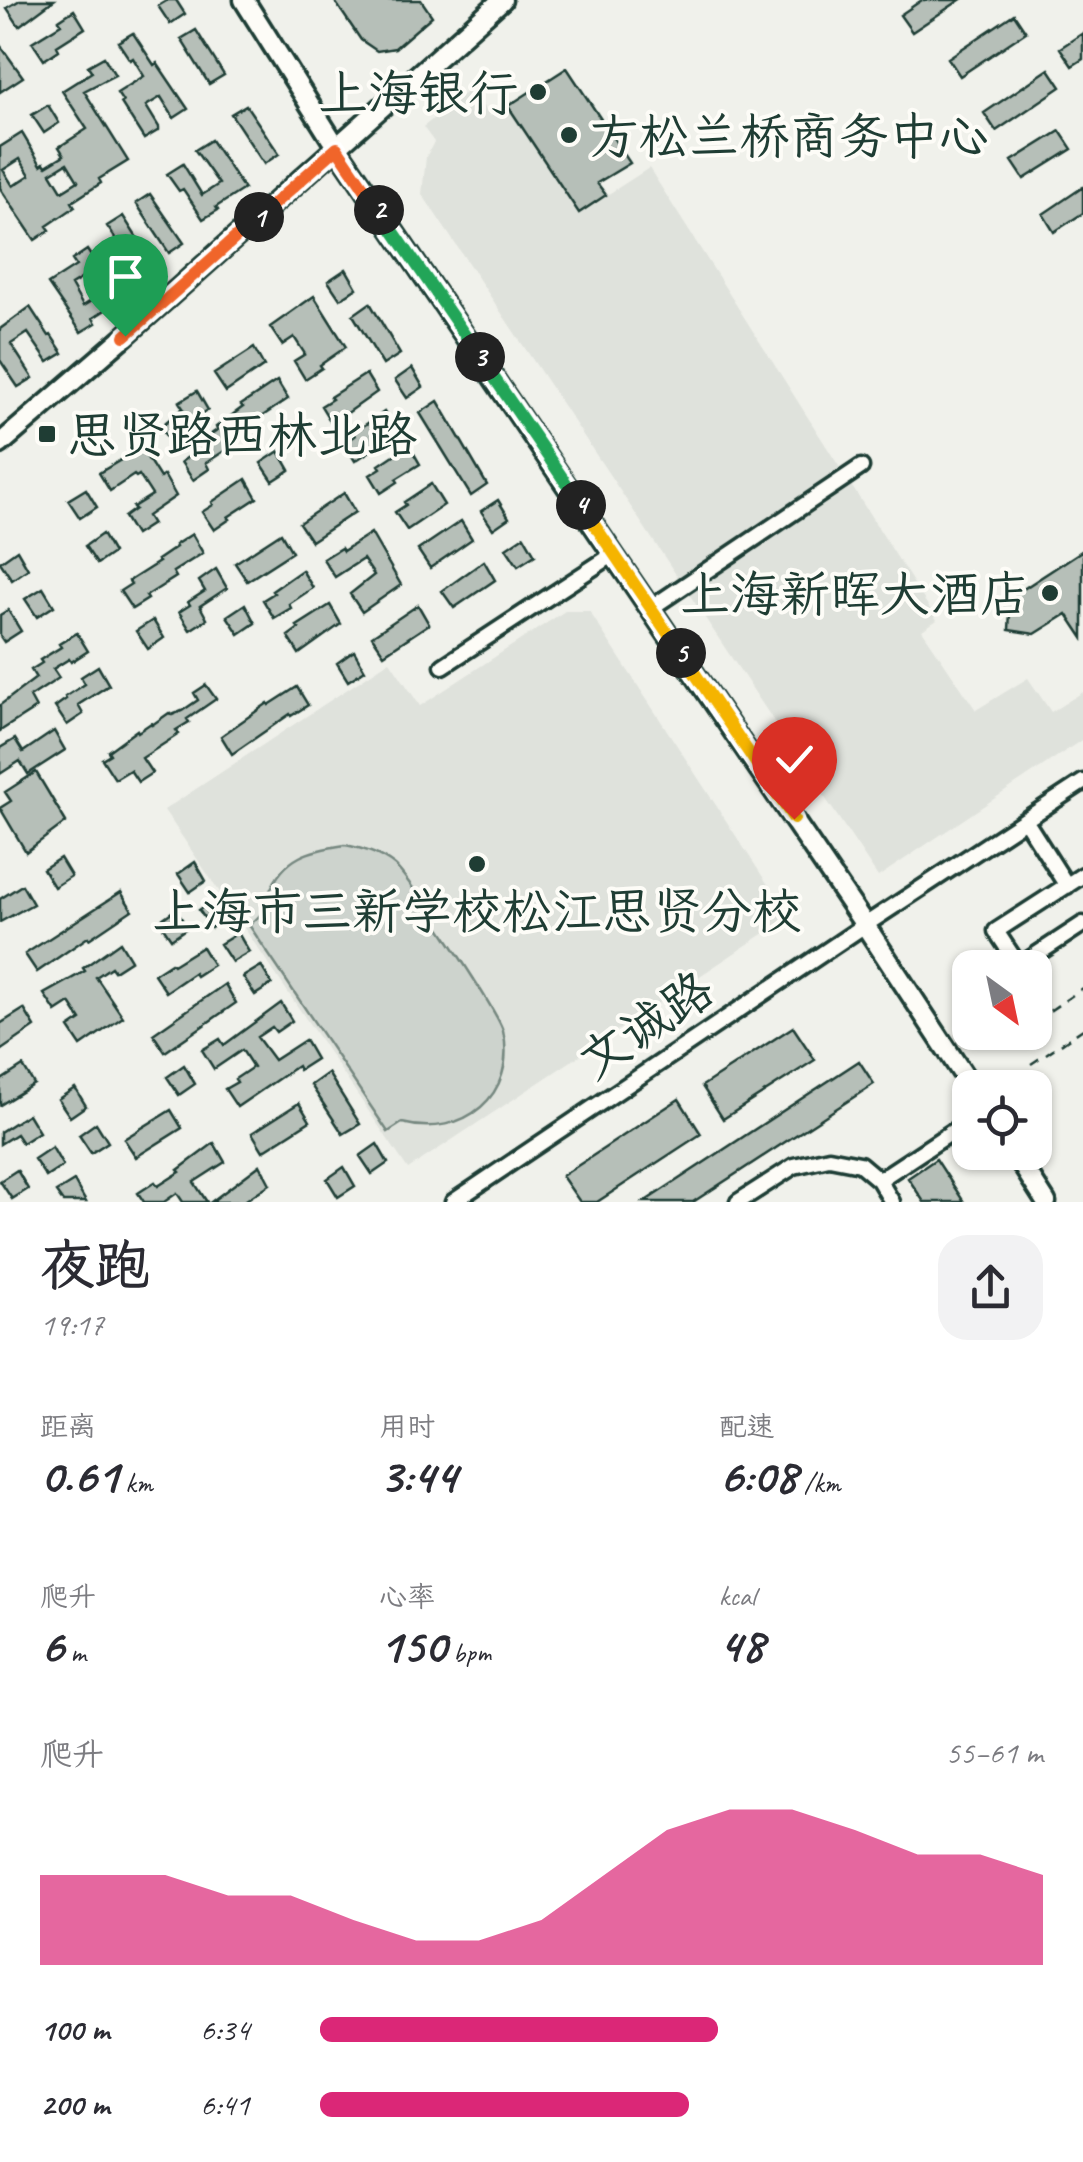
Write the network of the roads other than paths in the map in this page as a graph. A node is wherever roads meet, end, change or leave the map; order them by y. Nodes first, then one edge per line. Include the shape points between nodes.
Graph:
1 (244, 0) edge
2 (502, 0) edge
3 (337, 148) junction
4 (0, 444) edge
5 (861, 468) dead end
6 (614, 554) junction
7 (650, 608) junction
8 (443, 666) dead end
9 (1083, 782) edge
10 (1025, 820) junction
11 (1083, 875) edge
12 (1067, 886) junction
13 (1083, 924) edge
14 (865, 925) junction
15 (960, 1070) edge
16 (952, 1132) edge
17 (1026, 1170) edge
18 (879, 1180) junction
19 (453, 1202) edge
20 (738, 1202) edge
21 (892, 1202) edge
22 (1046, 1202) edge

1 - 3 main road
2 - 3 main road
3 - 4 main road
3 - 6 main road
5 - 7 street
6 - 7 main road
6 - 8 street
7 - 14 main road
9 - 10 street, 文诚路
10 - 12 street
10 - 14 street, 文诚路
11 - 12 street
12 - 13 street via 996,931 1019,966
14 - 15 main road
14 - 19 street, 文诚路
16 - 18 street
17 - 22 main road
18 - 20 street via 860,1164 828,1158 794,1166
18 - 21 street

